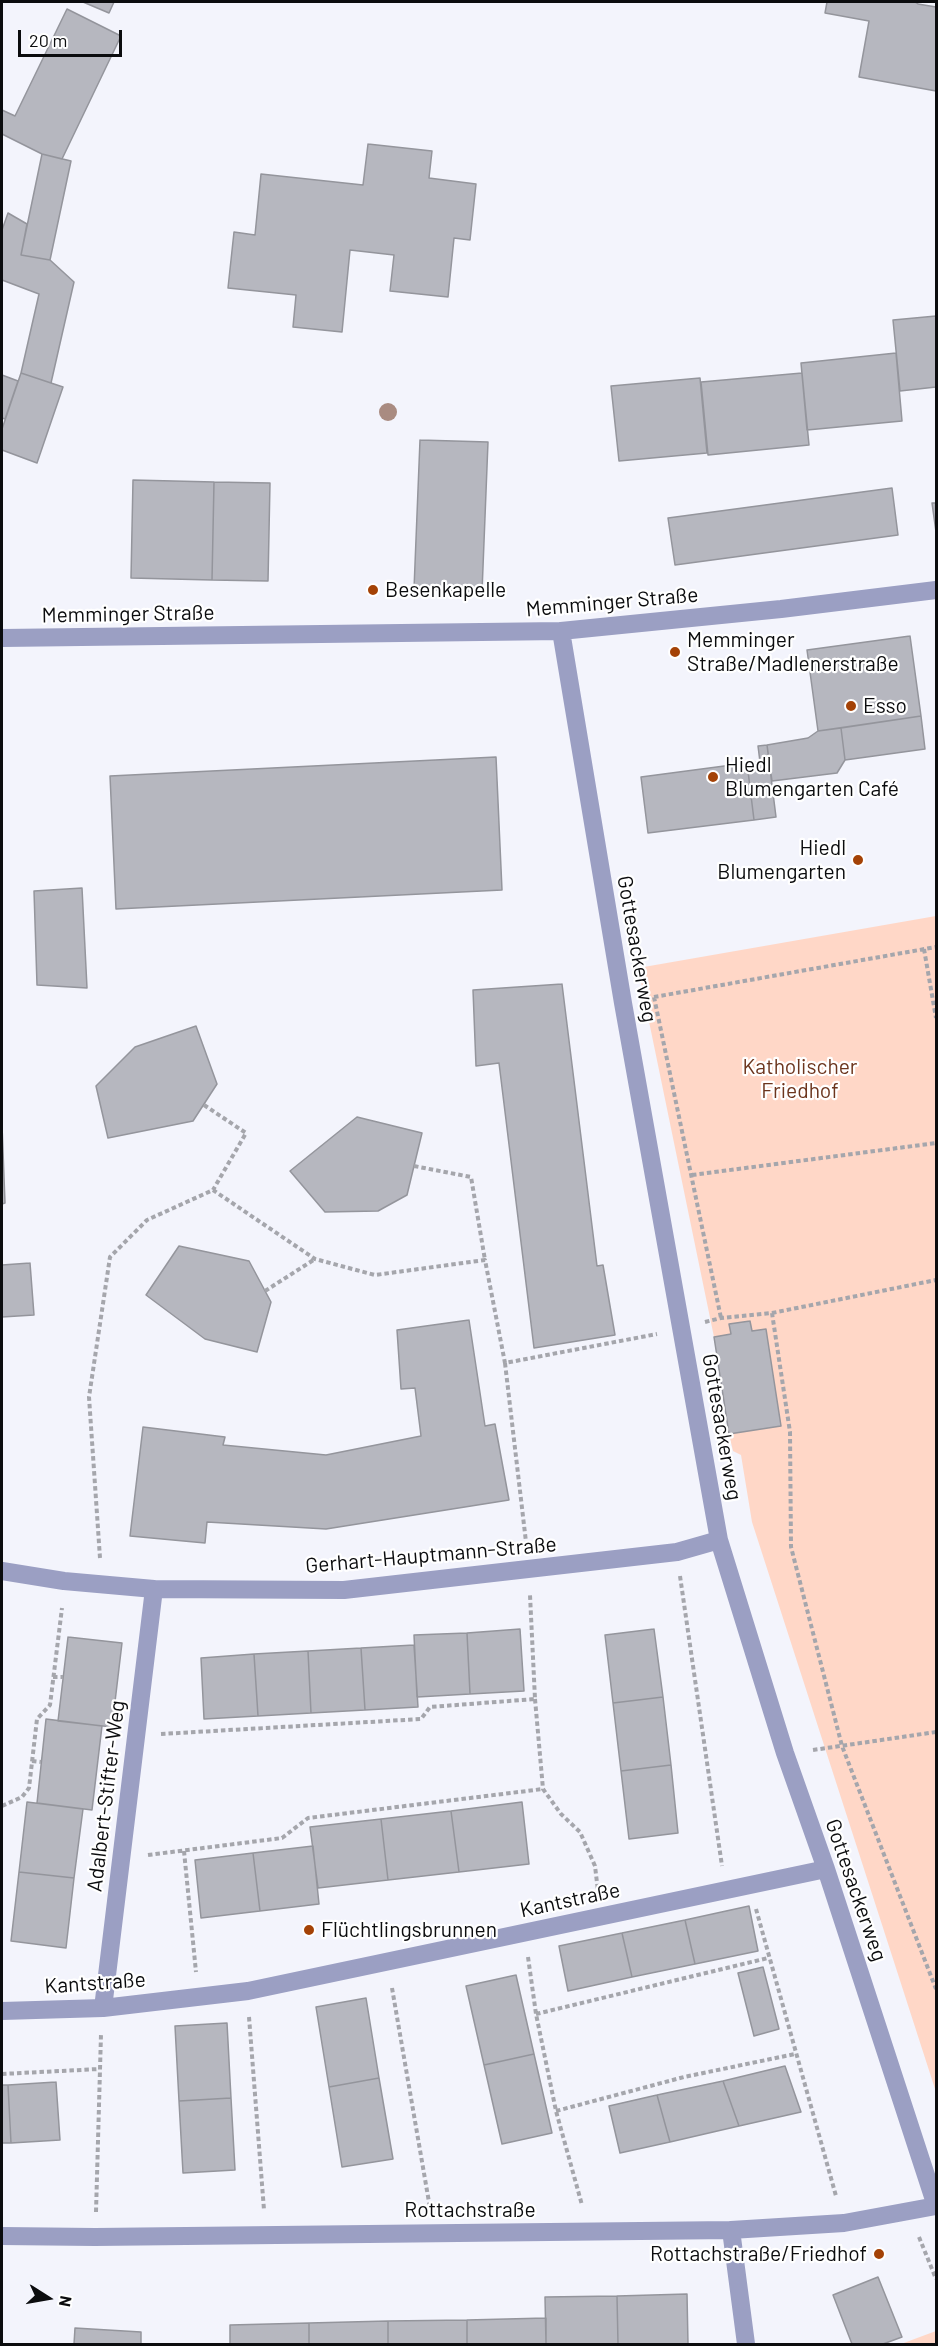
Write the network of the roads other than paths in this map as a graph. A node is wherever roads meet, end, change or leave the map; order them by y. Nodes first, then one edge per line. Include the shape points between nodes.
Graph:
1 (936, 590) edge
2 (561, 632) junction
3 (2, 638) edge
4 (719, 1540) junction
5 (2, 1571) edge
6 (154, 1589) junction
7 (826, 1869) junction
8 (103, 2008) junction
9 (2, 2011) edge
10 (936, 2206) edge
11 (731, 2230) junction
12 (2, 2236) edge
13 (746, 2344) edge

1 - 2 street, Memminger Straße
2 - 3 street, Memminger Straße
2 - 4 street, Gottesackerweg
4 - 6 street, Gerhart-Hauptmann-Straße via 677,1552 344,1590
4 - 7 street, Gottesackerweg via 785,1753
5 - 6 street, Gerhart-Hauptmann-Straße via 101,1586
6 - 8 street, Adalbert-Stifter-Weg
7 - 8 street, Kantstraße via 248,1991
7 - 10 street, Gottesackerweg
8 - 9 street, Kantstraße
10 - 11 street, Rottachstraße via 844,2223
11 - 12 street, Rottachstraße
11 - 13 street

